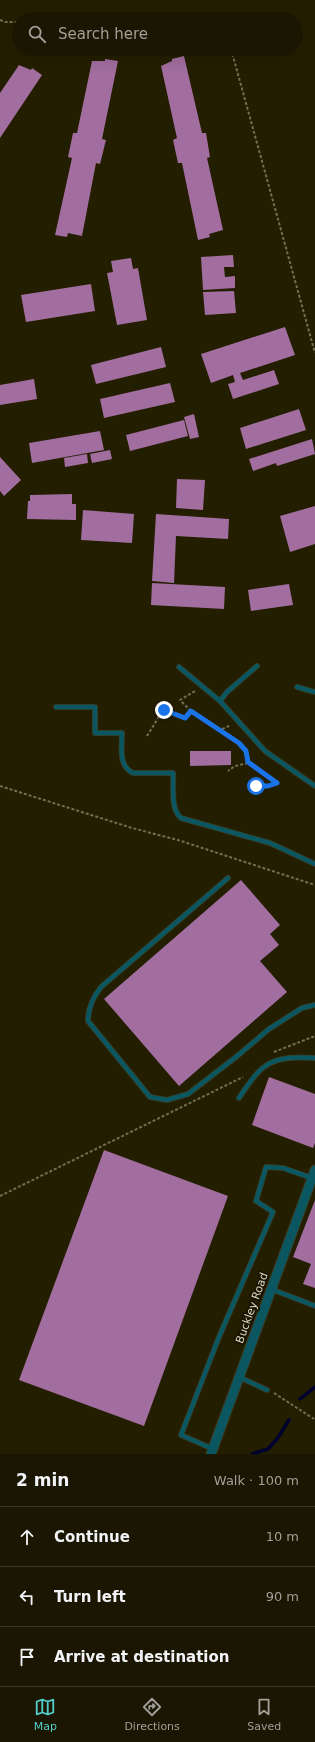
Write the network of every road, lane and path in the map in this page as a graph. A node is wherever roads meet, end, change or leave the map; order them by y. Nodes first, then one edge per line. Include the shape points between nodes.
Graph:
1 (0, 20) edge
2 (12, 22) edge
3 (233, 56) edge
4 (315, 353) edge
5 (257, 666) dead end
6 (179, 667) dead end
7 (203, 686) junction
8 (297, 687) dead end
9 (315, 692) edge
10 (220, 701) junction
11 (56, 707) dead end
12 (191, 711) junction
13 (237, 720) junction
14 (220, 730) junction
15 (147, 736) dead end
16 (248, 762) junction
17 (228, 771) dead end
18 (0, 786) edge
19 (256, 786) dead end
20 (315, 786) edge
21 (315, 864) edge
22 (228, 878) dead end
23 (315, 885) edge
24 (315, 1005) edge
25 (315, 1036) edge
26 (271, 1054) dead end
27 (315, 1058) edge
28 (244, 1077) dead end
29 (239, 1098) dead end
30 (313, 1174) edge
31 (0, 1196) edge
32 (271, 1289) junction
33 (315, 1306) edge
34 (239, 1377) junction
35 (268, 1390) joint
36 (314, 1419) dead end
37 (212, 1452) edge

1 - 2 path
3 - 4 path
5 - 10 lane
6 - 7 lane
7 - 10 lane
7 - 12 path via 180,700
8 - 9 lane
10 - 13 lane
11 - 21 lane via 95,707 95,733 122,733 122,763 133,773 173,773 176,815 270,843
12 - 14 path
12 - 15 path via 185,718 164,710
13 - 14 path
13 - 20 lane via 265,751
14 - 16 path via 239,743 246,751
16 - 17 path
16 - 19 path via 277,783
18 - 23 path
22 - 24 lane via 102,987 94,996 88,1012 88,1021 150,1097 167,1100 188,1094 269,1029 302,1008
25 - 26 path
27 - 29 lane via 279,1059 264,1066
28 - 31 path
30 - 32 street, Buckley Road
30 - 37 lane via 266,1167 256,1201 273,1212 219,1337 181,1435
32 - 33 lane
32 - 34 street, Buckley Road
34 - 35 lane
34 - 37 street, Buckley Road
35 - 36 path

